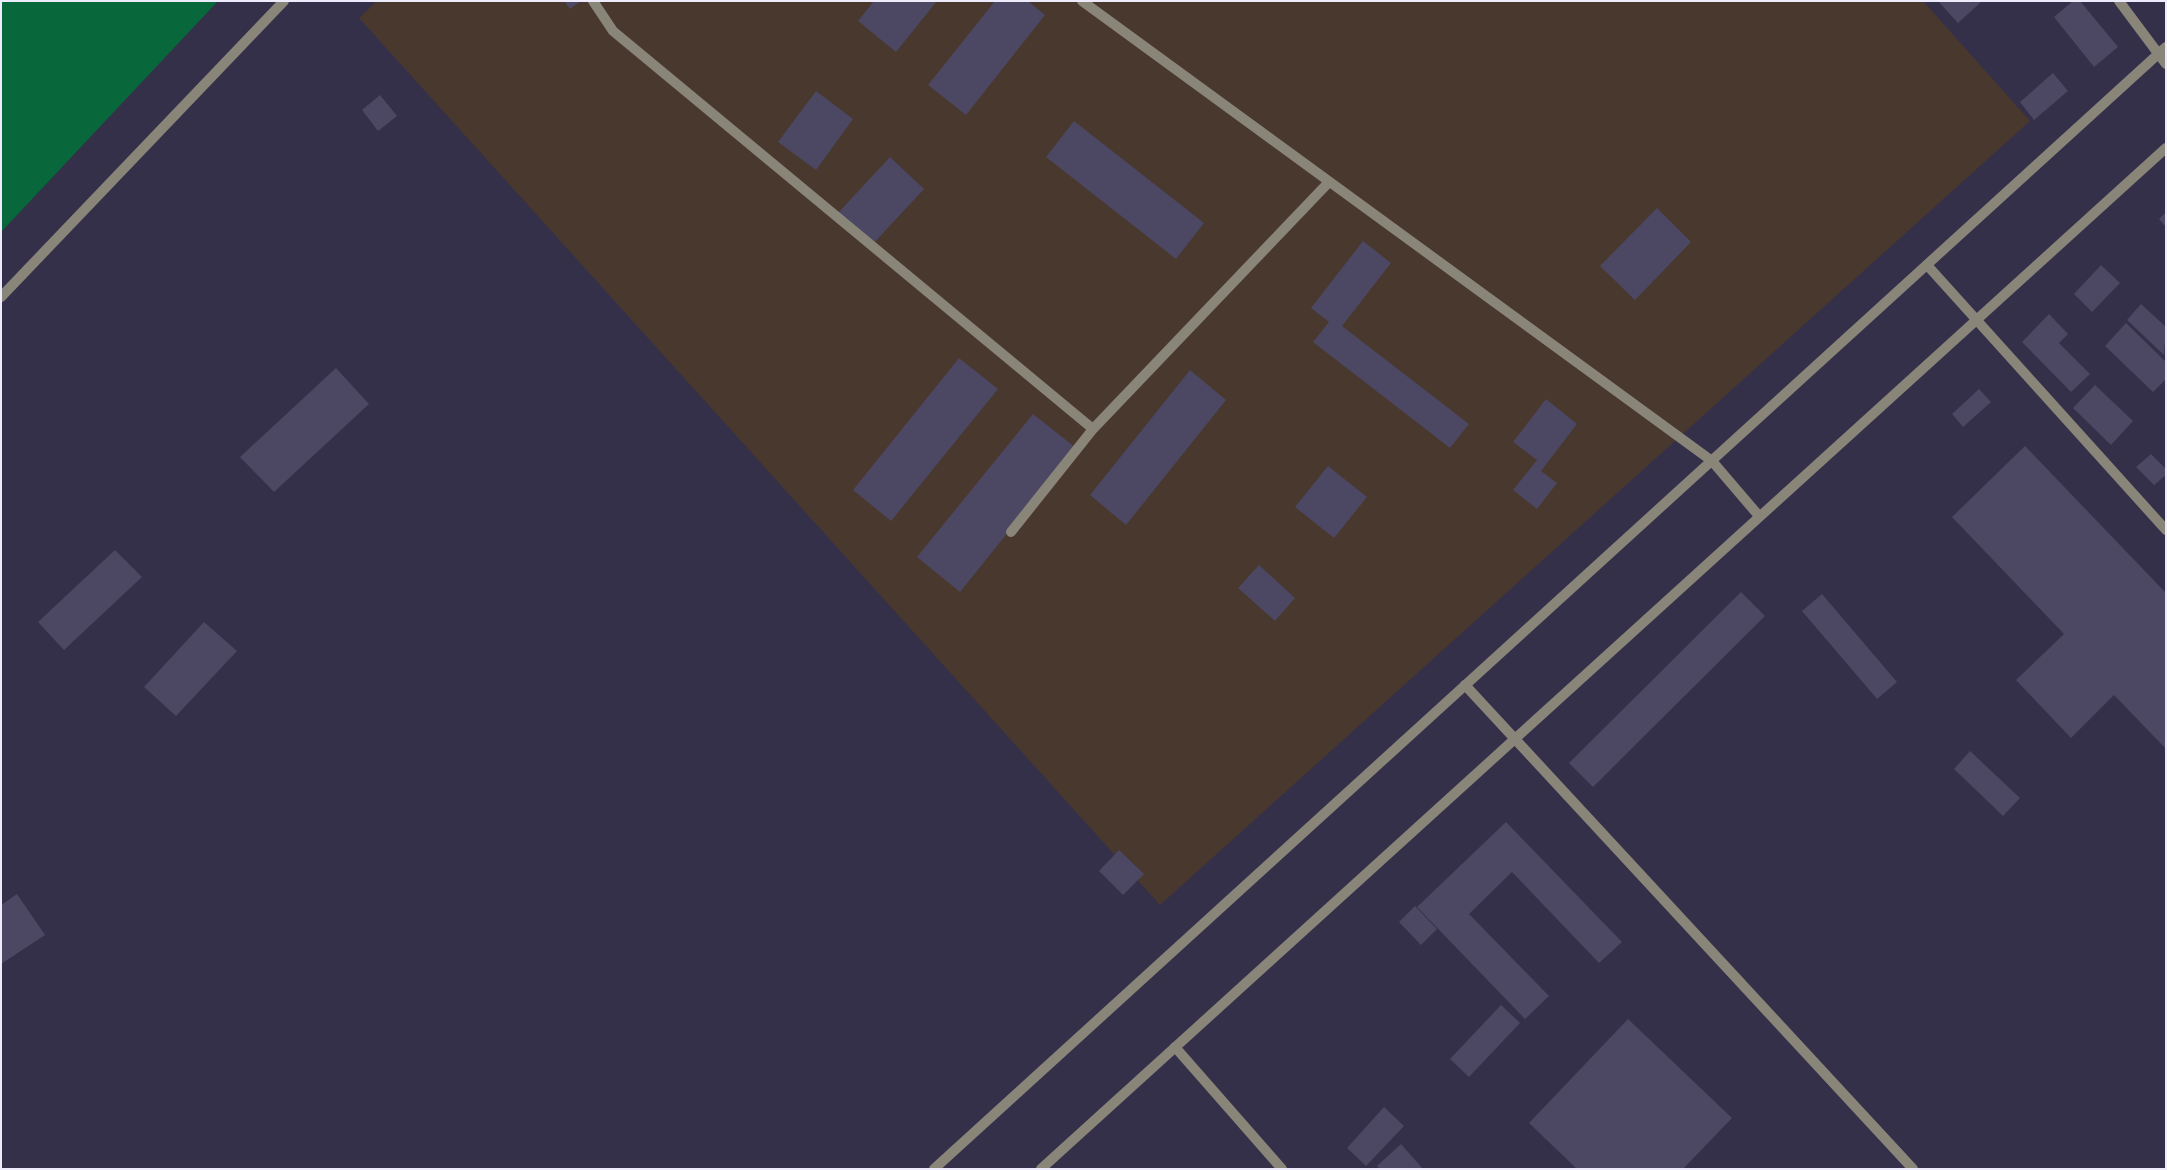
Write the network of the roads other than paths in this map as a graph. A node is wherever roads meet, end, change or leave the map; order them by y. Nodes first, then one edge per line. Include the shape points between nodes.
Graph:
1 (284, 1) edge
2 (593, 1) edge
3 (1082, 1) edge
4 (2119, 1) edge
5 (2162, 50) edge
6 (2166, 64) edge
7 (2166, 148) edge
8 (1329, 182) junction
9 (1927, 264) junction
10 (1, 296) edge
11 (1976, 320) junction
12 (1092, 429) junction
13 (1712, 461) junction
14 (1759, 516) junction
15 (2166, 530) edge
16 (1011, 532) dead end
17 (1465, 685) junction
18 (1515, 739) junction
19 (1175, 1047) junction
20 (934, 1169) edge
21 (1040, 1169) edge
22 (1282, 1169) edge
23 (1913, 1169) edge

1 - 10 street
2 - 12 street via 613,31
3 - 8 street
4 - 5 street
5 - 6 street
5 - 9 street
7 - 11 street
8 - 12 street
8 - 13 street
9 - 11 street
9 - 13 street
11 - 14 street
11 - 15 street
12 - 16 street
13 - 14 street
13 - 17 street
14 - 18 street
17 - 18 street
17 - 20 street
18 - 19 street
18 - 23 street
19 - 21 street
19 - 22 street

